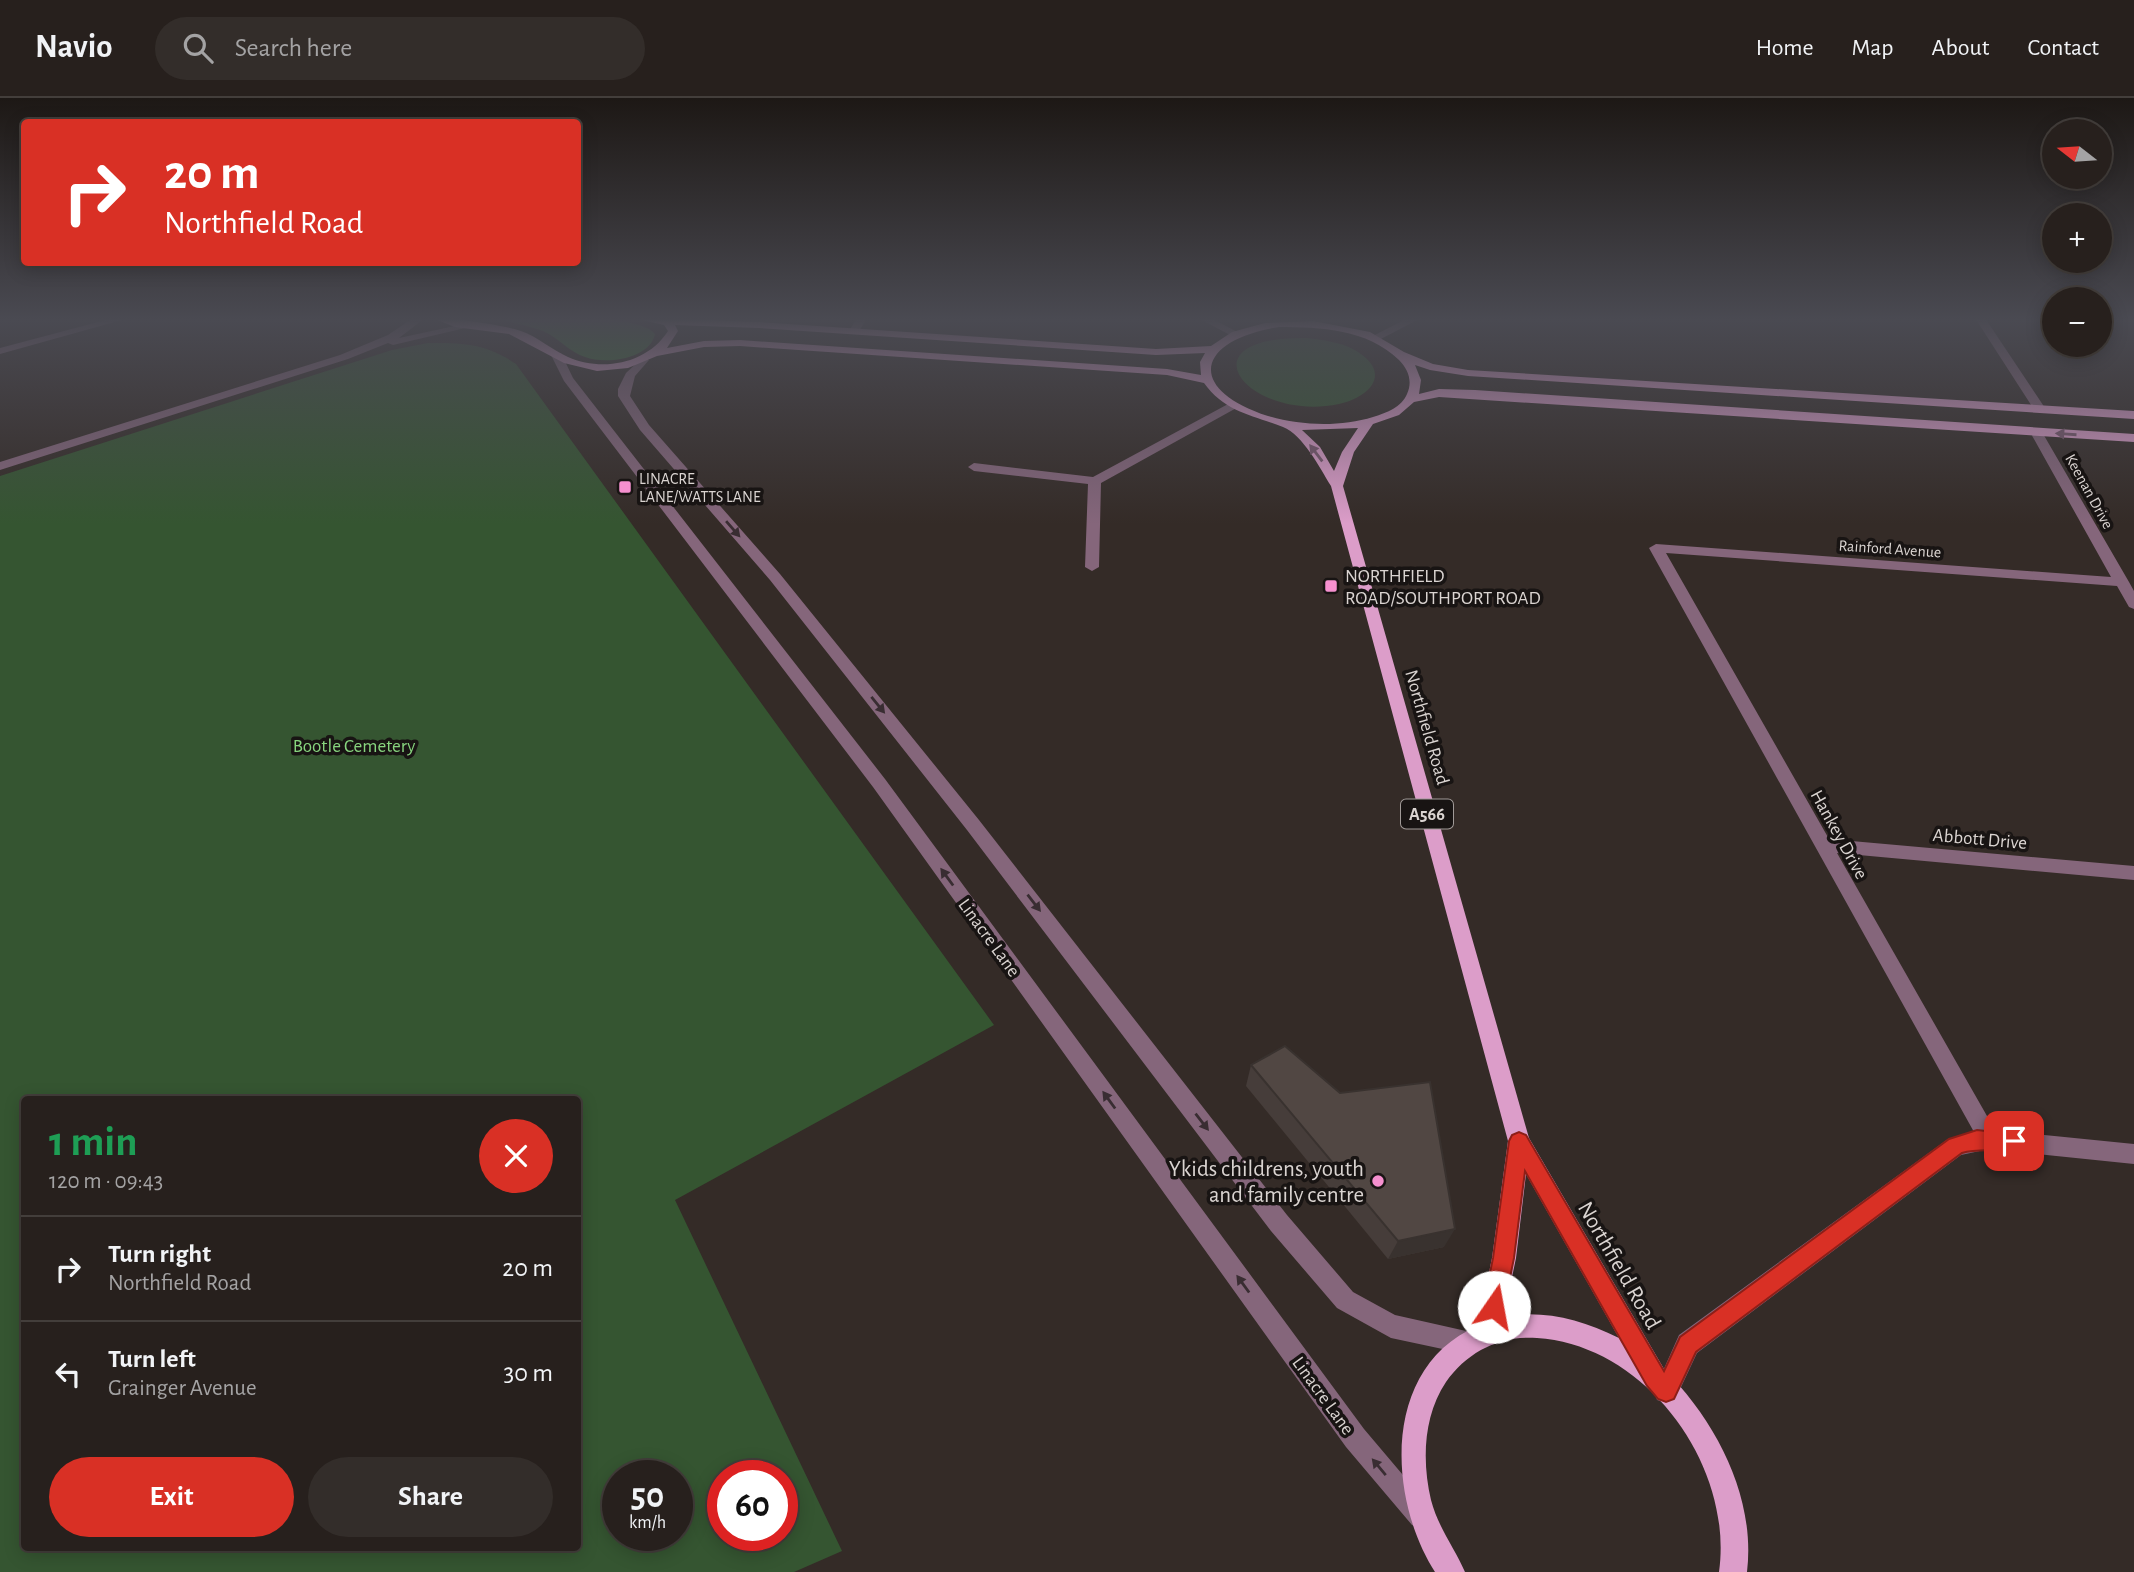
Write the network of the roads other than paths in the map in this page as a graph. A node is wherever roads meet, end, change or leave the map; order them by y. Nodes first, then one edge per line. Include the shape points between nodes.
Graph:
1 (245, 387) edge
2 (574, 387) edge
3 (625, 387) edge
4 (1214, 387) edge
5 (1415, 387) edge
6 (1693, 387) edge
7 (2024, 387) edge
8 (1410, 400) junction
9 (1234, 406) junction
10 (2039, 408) junction
11 (2134, 415) edge
12 (1369, 422) junction
13 (1290, 425) junction
14 (2036, 432) junction
15 (2134, 438) edge
16 (0, 466) edge
17 (974, 467) dead end
18 (1095, 481) junction
19 (1337, 486) junction
20 (1656, 548) joint
21 (1092, 566) dead end
22 (2122, 582) junction
23 (2134, 604) edge
24 (1822, 845) junction
25 (2134, 873) edge
26 (1989, 1139) junction
27 (1519, 1141) junction
28 (2134, 1154) edge
29 (1489, 1331) junction
30 (1466, 1342) junction
31 (1661, 1384) junction
32 (1423, 1519) junction
33 (1451, 1572) edge
34 (1733, 1572) edge

1 - 16 street
32 -> 2 street, Linacre Lane via 1355,1438 879,783
3 -> 30 street via 624,396 644,427 775,577 956,803 1279,1223 1345,1300 1391,1326
4 - 9 main road
5 - 8 main road
6 - 10 main road
7 - 10 street
8 - 12 main road
8 - 14 main road via 1439,393 1475,394
9 - 13 main road
9 - 18 street
10 - 11 main road
12 - 13 main road via 1331,427
12 - 19 main road, Northfield Road / A566 via 1342,460
19 -> 13 main road, Northfield Road / A566 via 1315,450
15 -> 14 main road
14 - 22 street, Keenan Drive
17 - 18 street
18 - 21 street
19 - 27 main road, Northfield Road / A566
20 - 22 street, Rainford Avenue
20 - 24 street, Hankey Drive
22 - 23 street, Keenan Drive
24 - 25 street, Abbott Drive
24 - 26 street, Hankey Drive
26 - 28 street
26 - 31 street via 1956,1146 1688,1344
27 - 29 main road, Northfield Road / A566
27 - 31 main road, Northfield Road / A566
29 - 30 main road
29 - 31 main road via 1533,1325 1571,1330 1627,1356
30 - 32 main road via 1434,1374 1414,1427 1413,1475
31 - 34 main road via 1682,1406 1711,1451 1731,1504
32 - 33 main road

